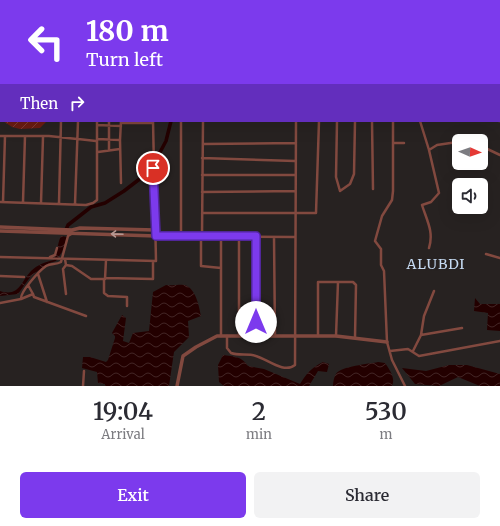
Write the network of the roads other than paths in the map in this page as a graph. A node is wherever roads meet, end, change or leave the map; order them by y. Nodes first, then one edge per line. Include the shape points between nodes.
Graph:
1 (61, 122) edge
2 (78, 122) edge
3 (97, 122) edge
4 (109, 122) edge
5 (153, 122) edge
6 (182, 122) edge
7 (203, 122) edge
8 (296, 122) edge
9 (319, 122) edge
10 (337, 122) edge
11 (355, 122) edge
12 (372, 122) edge
13 (394, 122) edge
14 (420, 122) edge
15 (121, 123) edge
16 (97, 126) junction
17 (109, 126) junction
18 (0, 136) edge
19 (5, 136) junction
20 (25, 136) junction
21 (43, 137) junction
22 (61, 138) junction
23 (77, 139) junction
24 (109, 139) junction
25 (96, 140) junction
26 (120, 140) junction
27 (296, 143) junction
28 (393, 143) junction
29 (404, 143) dead end
30 (452, 143) edge
31 (203, 144) junction
32 (120, 149) junction
33 (488, 149) edge
34 (109, 150) junction
35 (429, 150) junction
36 (98, 152) junction
37 (500, 154) edge
38 (202, 158) junction
39 (295, 161) junction
40 (202, 175) junction
41 (295, 175) junction
42 (121, 183) dead end
43 (373, 189) dead end
44 (202, 192) junction
45 (295, 192) junction
46 (1, 202) edge
47 (23, 202) junction
48 (41, 203) junction
49 (59, 203) junction
50 (75, 204) junction
51 (202, 213) junction
52 (295, 214) junction
53 (0, 227) edge
54 (155, 230) junction
55 (0, 231) edge
56 (61, 231) junction
57 (72, 232) junction
58 (156, 236) junction
59 (181, 236) junction
60 (201, 236) junction
61 (221, 236) junction
62 (239, 236) junction
63 (256, 236) junction
64 (274, 236) junction
65 (295, 237) junction
66 (57, 248) dead end
67 (429, 248) dead end
68 (486, 254) dead end
69 (0, 257) edge
70 (500, 258) edge
71 (45, 259) junction
72 (63, 259) junction
73 (106, 260) junction
74 (153, 261) junction
75 (47, 265) junction
76 (66, 265) junction
77 (221, 268) junction
78 (38, 274) junction
79 (0, 276) edge
80 (24, 277) dead end
81 (105, 279) junction
82 (338, 282) junction
83 (28, 285) junction
84 (434, 291) dead end
85 (33, 294) junction
86 (66, 294) dead end
87 (21, 299) junction
88 (47, 302) junction
89 (0, 303) edge
90 (127, 306) dead end
91 (86, 316) dead end
92 (462, 328) dead end
93 (296, 335) junction
94 (421, 335) junction
95 (219, 336) junction
96 (227, 336) junction
97 (239, 336) junction
98 (256, 336) junction
99 (275, 336) junction
100 (318, 336) junction
101 (336, 336) junction
102 (355, 337) junction
103 (500, 341) edge
104 (387, 342) junction
105 (390, 351) junction
106 (413, 351) junction
107 (84, 371) dead end
108 (83, 386) edge
109 (177, 386) edge
110 (405, 386) edge

1 - 22 street
2 - 23 street
3 - 16 street
4 - 17 street
5 - 15 street
5 - 54 street
6 - 59 street
7 - 31 street
8 - 27 street
9 - 52 street via 317,212
10 - 11 street via 336,177 340,191 350,184 354,174
12 - 43 street
13 - 28 street
14 - 35 street
15 - 17 street
15 - 26 street
16 - 17 street
16 - 25 street
17 - 24 street
18 - 19 street
19 - 20 street
19 - 46 street
20 - 21 street
20 - 47 street
21 - 22 street
21 - 48 street
22 - 23 street
22 - 49 street
23 - 25 street
23 - 50 street
24 - 25 street
24 - 26 street
24 - 34 street
25 - 36 street
26 - 32 street
27 - 31 street
27 - 39 street
28 - 29 street
28 - 104 street via 392,200 382,216 375,241 382,252 380,260 384,271
30 - 35 street
31 - 38 street
32 - 34 street
32 - 42 street
33 - 37 street
34 - 36 street
35 - 67 street via 439,193 431,202 422,205 432,232
36 - 50 street via 97,200 86,205
38 - 39 street
38 - 40 street
39 - 41 street
40 - 41 street
40 - 44 street
41 - 45 street
44 - 45 street
44 - 51 street
45 - 52 street
46 - 47 street
47 - 48 street
48 - 49 street
49 - 50 street
51 - 52 street
51 - 60 street
52 - 65 street
53 - 56 street
54 - 57 street via 80,228
54 - 58 street
55 - 56 street
56 - 57 street
58 -> 57 street
57 - 72 street via 68,236
58 - 59 street
58 - 74 street via 156,261
59 - 60 street
60 - 61 street
60 - 77 street via 201,266
61 - 62 street
61 - 77 street
62 - 63 street
62 - 97 street
63 - 64 street
63 - 98 street
64 - 65 street
64 - 99 street
65 - 93 street
66 - 71 street via 55,255
68 - 70 street
69 - 71 street
71 - 72 street
71 - 75 street
72 - 73 street
72 - 75 street via 58,264
72 - 76 street
73 - 74 street
73 - 81 street
74 - 81 street via 153,279
75 - 78 street
76 - 81 street via 72,266 91,279
76 - 86 street via 63,269
77 - 95 street
78 - 83 street
78 - 88 street
79 - 80 street
81 - 90 street via 104,293 108,296 127,297
82 - 100 street via 318,283
82 - 101 street
82 - 102 street via 353,282 356,285
83 - 85 street
83 - 87 street
84 - 94 street via 424,316
85 - 87 street
85 - 88 street via 34,297
87 - 89 street
88 - 91 street
92 - 94 street
93 - 96 street via 293,367 278,366 256,356 231,353 227,348
93 - 99 street
93 - 100 street
94 - 106 street
95 - 96 street
95 - 109 street via 183,356
96 - 97 street
97 - 98 street
98 - 99 street
100 - 101 street
101 - 102 street
102 - 104 street
103 - 106 street via 420,356
104 - 105 street
105 - 106 street
105 - 110 street
107 - 108 street

